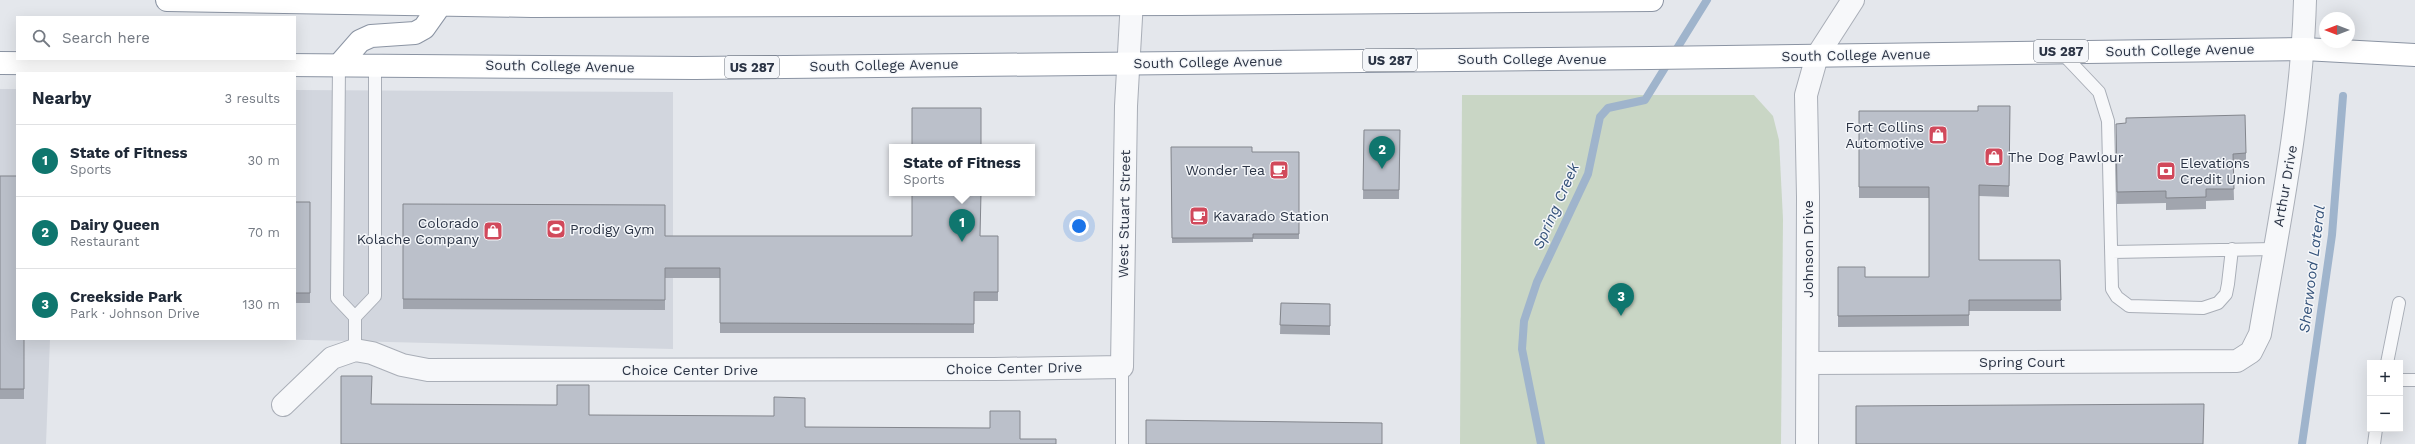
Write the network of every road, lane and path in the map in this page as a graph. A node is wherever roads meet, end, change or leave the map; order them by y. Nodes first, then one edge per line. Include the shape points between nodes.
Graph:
1 (167, 0) edge
2 (1596, 0) edge
3 (1652, 0) edge
4 (1853, 0) edge
5 (2305, 0) edge
6 (1471, 1) edge
7 (894, 2) edge
8 (1131, 2) edge
9 (1382, 2) edge
10 (441, 4) junction
11 (274, 7) edge
12 (2304, 49) junction
13 (2060, 51) junction
14 (2415, 55) edge
15 (1817, 56) junction
16 (180, 61) edge
17 (1129, 62) junction
18 (0, 63) edge
19 (339, 64) junction
20 (376, 64) junction
21 (2232, 249) junction
22 (2274, 249) junction
23 (2112, 252) junction
24 (2398, 303) dead end
25 (355, 317) junction
26 (355, 350) junction
27 (2388, 360) edge
28 (2237, 361) joint
29 (1808, 363) junction
30 (1122, 366) junction
31 (2403, 380) edge
32 (2415, 380) edge
33 (283, 405) dead end
34 (2376, 432) edge
35 (1122, 444) edge
36 (1807, 444) edge
37 (2374, 444) edge

1 - 11 highway
2 - 3 highway
2 - 6 highway
4 - 15 street, Johnson Drive
5 - 12 street, Arthur Drive
6 - 9 highway
7 - 8 highway
7 - 10 highway
8 - 9 highway
8 - 17 street, West Stuart Street
10 - 11 highway
10 - 19 highway via 424,28 415,33 371,36 360,41
12 - 13 highway, South College Avenue / US 287
12 - 14 highway, South College Avenue / US 287
12 - 22 street, Arthur Drive via 2294,130
13 - 15 highway, South College Avenue / US 287
13 - 23 lane via 2099,92 2108,121
15 - 17 highway, South College Avenue / US 287
15 - 29 street, Johnson Drive via 1805,102
16 - 18 highway, South College Avenue / US 287
16 - 19 highway, South College Avenue / US 287
17 - 20 highway, South College Avenue / US 287 via 695,68
17 - 30 street, West Stuart Street
19 - 20 highway, South College Avenue / US 287
19 - 25 lane via 338,298
20 - 25 lane via 374,296
21 - 22 lane
21 - 23 lane
21 - 23 lane via 2226,294 2218,302 2203,308 2129,306 2117,297 2112,289
22 - 28 street, Arthur Drive via 2260,334 2251,352
24 - 27 lane
25 - 26 lane
26 - 30 street, Choice Center Drive via 372,353 402,365 428,370 994,369
26 - 33 street via 332,358
28 - 29 street, Spring Court
29 - 36 street, Johnson Drive
30 - 35 lane
31 - 32 lane
34 - 37 lane

